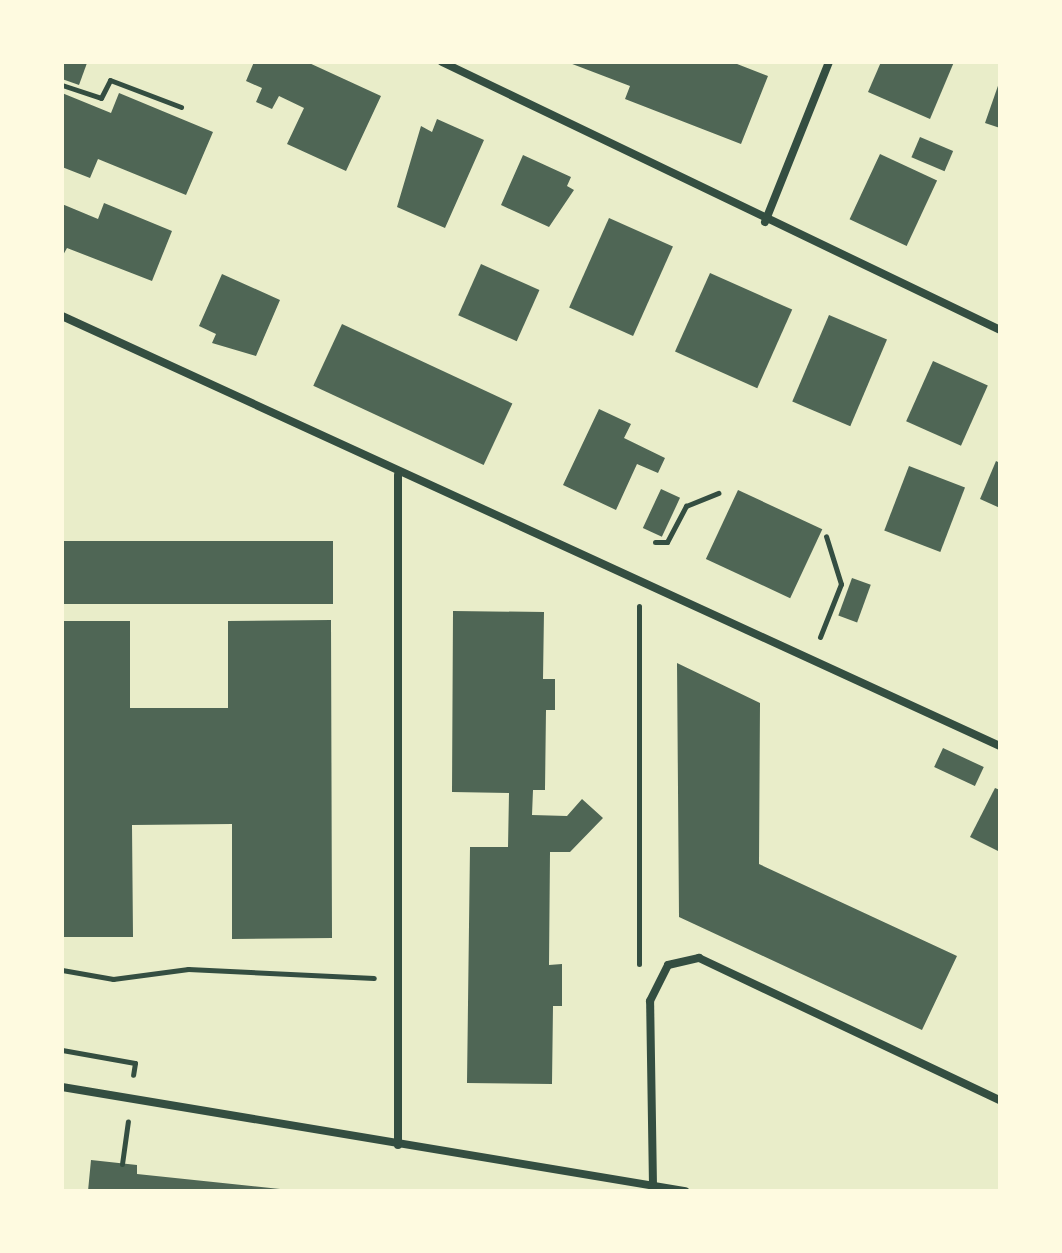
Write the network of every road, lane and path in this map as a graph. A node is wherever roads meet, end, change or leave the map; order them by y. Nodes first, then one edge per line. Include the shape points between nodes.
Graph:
1 (442, 62) edge
2 (829, 62) edge
3 (62, 85) edge
4 (181, 107) dead end
5 (765, 222) junction
6 (62, 316) edge
7 (1000, 330) edge
8 (398, 475) junction
9 (719, 493) dead end
10 (826, 536) dead end
11 (655, 542) dead end
12 (639, 581) junction
13 (812, 659) junction
14 (1000, 746) edge
15 (62, 970) edge
16 (399, 978) junction
17 (650, 1001) junction
18 (62, 1087) edge
19 (1000, 1100) edge
20 (398, 1145) junction
21 (653, 1186) junction
22 (685, 1191) edge

1 - 5 street
2 - 5 street
3 - 4 path via 101,98 110,80
5 - 7 street
6 - 8 street
8 - 12 street
8 - 16 street
9 - 11 path via 686,506 667,542
10 - 13 path via 841,584
12 - 13 street
12 - 17 path via 639,988
13 - 14 street
15 - 16 path via 113,979 188,969 275,978
16 - 20 street
17 - 19 street via 668,965 699,958
17 - 21 street
18 - 20 street
20 - 21 street
21 - 22 street

